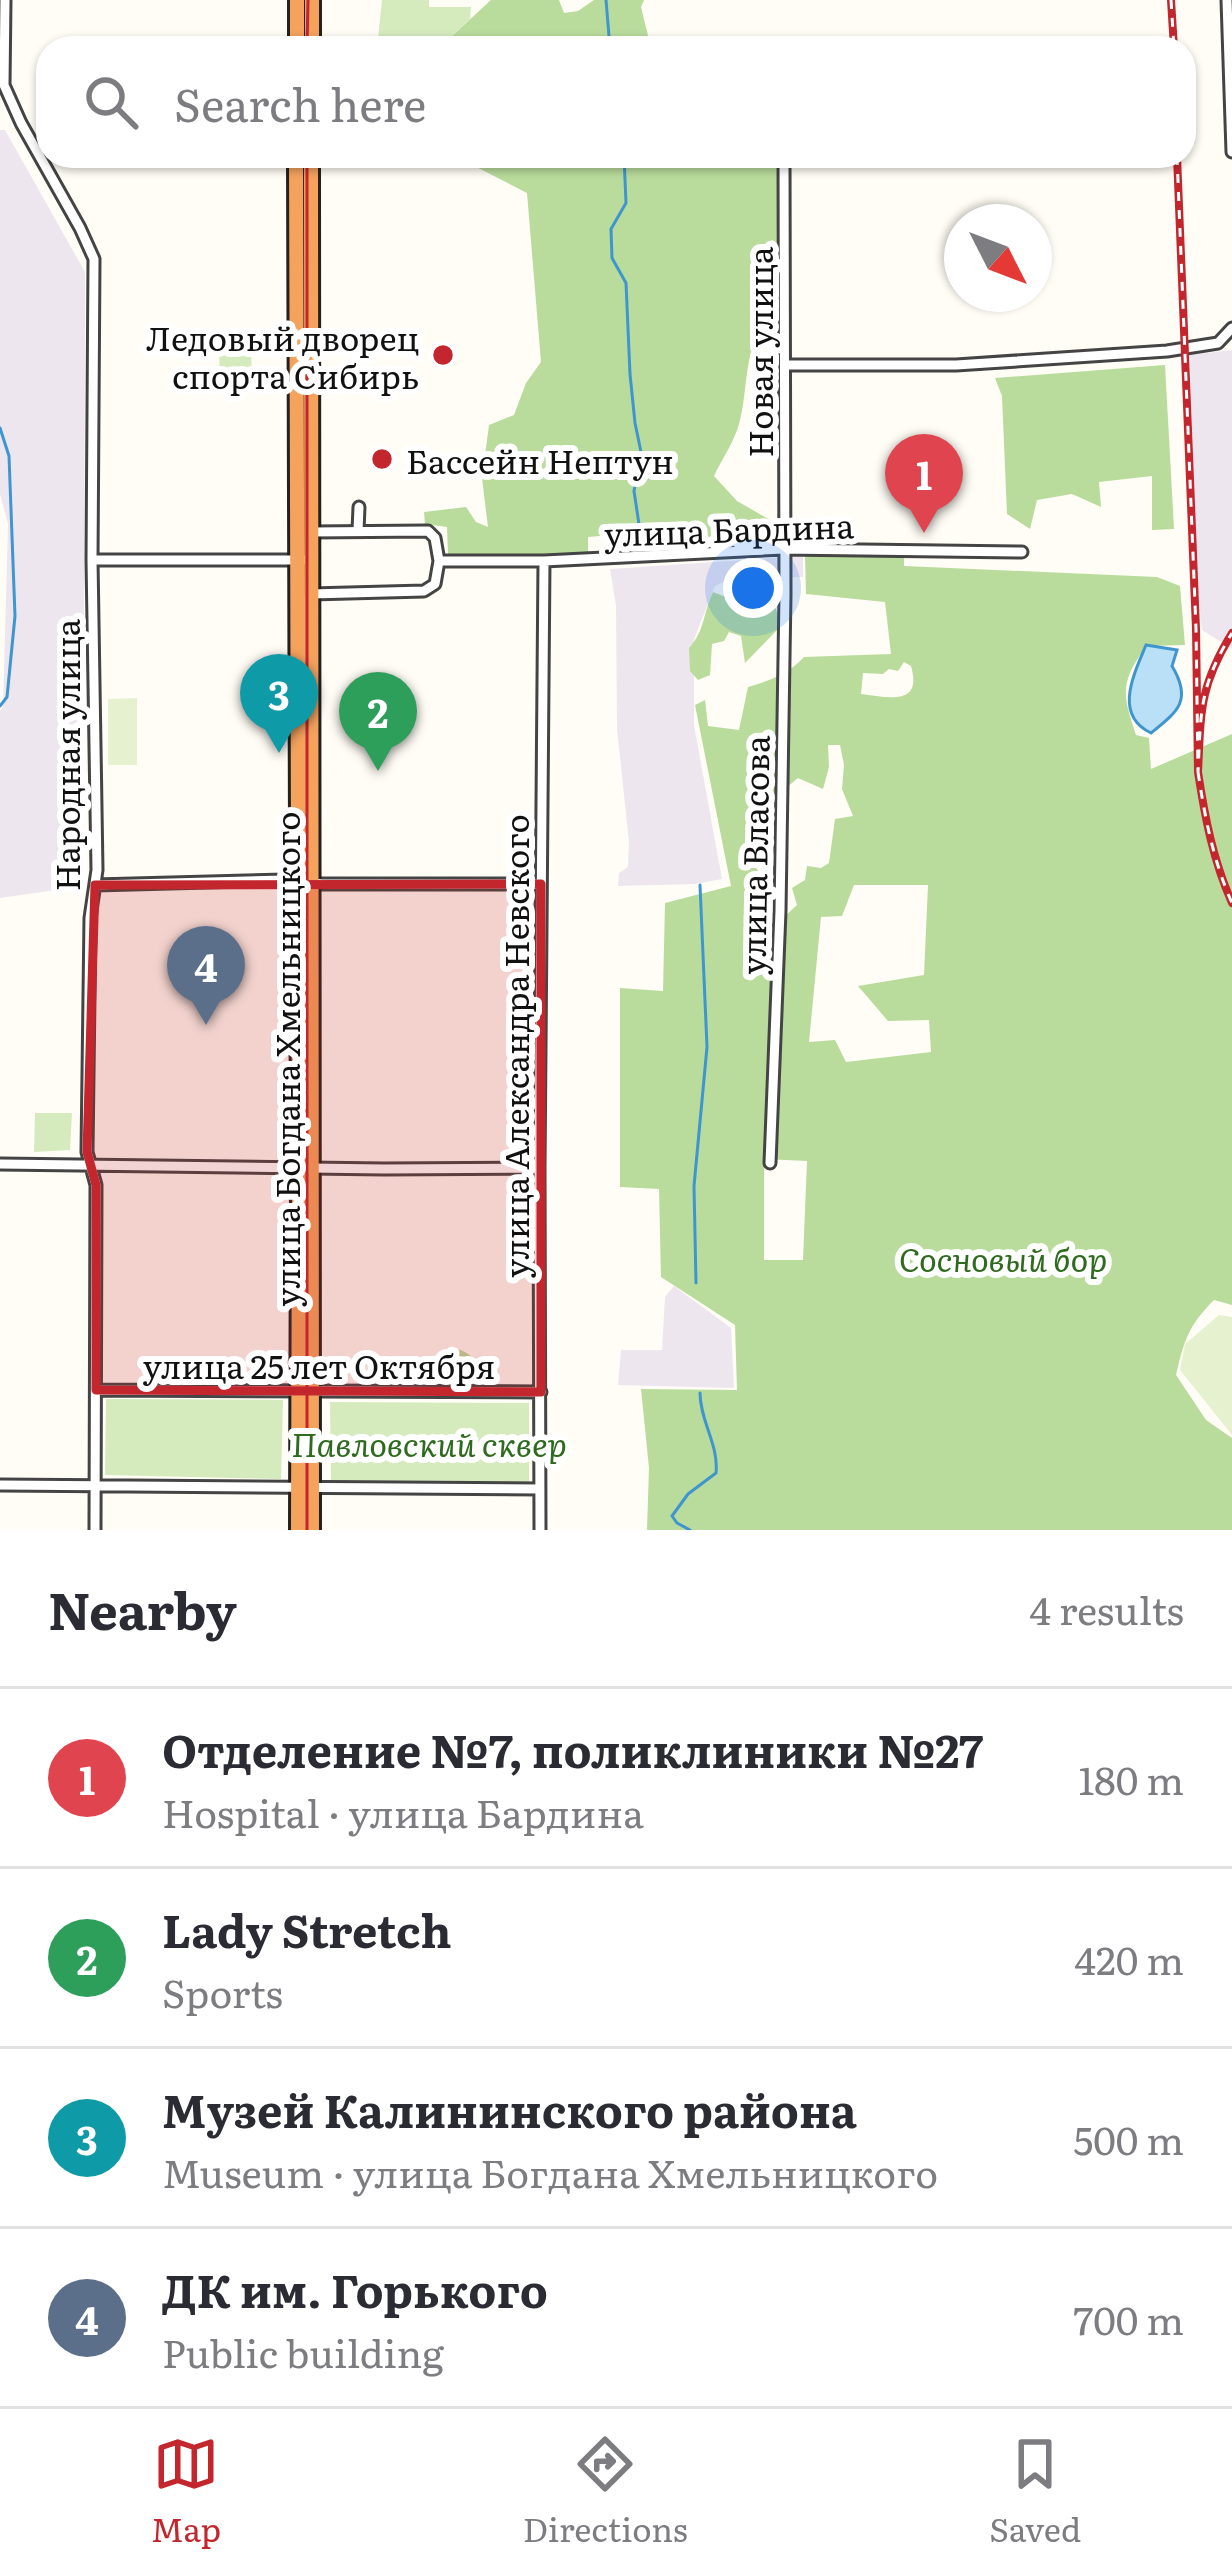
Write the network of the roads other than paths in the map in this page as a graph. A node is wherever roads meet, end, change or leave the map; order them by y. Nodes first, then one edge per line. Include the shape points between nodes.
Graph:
1 (5, 0) edge
2 (297, 0) edge
3 (313, 0) edge
4 (1226, 0) edge
5 (297, 36) edge
6 (312, 36) edge
7 (36, 150) edge
8 (1232, 152) edge
9 (46, 168) edge
10 (296, 168) edge
11 (311, 168) edge
12 (784, 168) edge
13 (1232, 328) edge
14 (785, 364) junction
15 (359, 507) dead end
16 (358, 531) junction
17 (310, 532) junction
18 (783, 549) junction
19 (1022, 552) dead end
20 (92, 560) junction
21 (303, 560) junction
22 (439, 561) junction
23 (544, 562) junction
24 (311, 594) junction
25 (304, 882) junction
26 (541, 884) junction
27 (95, 885) junction
28 (770, 1163) dead end
29 (0, 1164) edge
30 (92, 1167) junction
31 (306, 1167) junction
32 (538, 1168) junction
33 (96, 1390) junction
34 (305, 1392) junction
35 (541, 1392) junction
36 (0, 1485) edge
37 (95, 1485) junction
38 (305, 1487) junction
39 (540, 1489) junction
40 (95, 1530) edge
41 (298, 1530) edge
42 (312, 1530) edge
43 (540, 1530) edge

1 - 7 street, Народная улица via 4,85
2 - 5 highway
3 - 6 highway
4 - 8 street
9 - 20 street, Народная улица via 94,259
10 - 21 highway, улица Богдана Хмельницкого
11 - 17 highway, улица Богдана Хмельницкого
12 - 14 street, Новая улица
13 - 14 street via 1218,343 1167,351 956,365
14 - 18 street, Новая улица
15 - 16 street
16 - 17 street
16 - 22 street via 428,531
17 - 21 highway, улица Богдана Хмельницкого
18 - 19 street, улица Бардина
18 - 23 street, улица Бардина
18 - 28 street, улица Власова
20 - 21 street
20 - 27 street, Народная улица
21 - 24 highway, улица Богдана Хмельницкого
21 - 25 highway, улица Богдана Хмельницкого
22 - 23 street, улица Бардина
22 - 24 street via 435,584 424,591
23 - 26 street, улица Александра Невского
24 - 25 highway, улица Богдана Хмельницкого
25 - 26 street
25 - 27 street
25 - 31 highway, улица Богдана Хмельницкого
26 - 32 street, улица Александра Невского
27 - 30 street, Народная улица
29 - 30 street
30 - 31 street
30 - 33 street, Народная улица
31 - 32 street
31 - 34 highway, улица Богдана Хмельницкого
32 - 35 street, улица Александра Невского
33 - 34 street, улица 25 лет Октября
33 - 37 street, Народная улица
34 - 35 street, улица 25 лет Октября
34 - 38 highway, улица Богдана Хмельницкого
35 - 39 street, улица Александра Невского
36 - 37 street
37 - 38 street
37 - 40 street, Народная улица
38 - 39 street
38 - 41 highway, улица Богдана Хмельницкого
38 - 42 highway, улица Богдана Хмельницкого
39 - 43 street, улица Александра Невского

